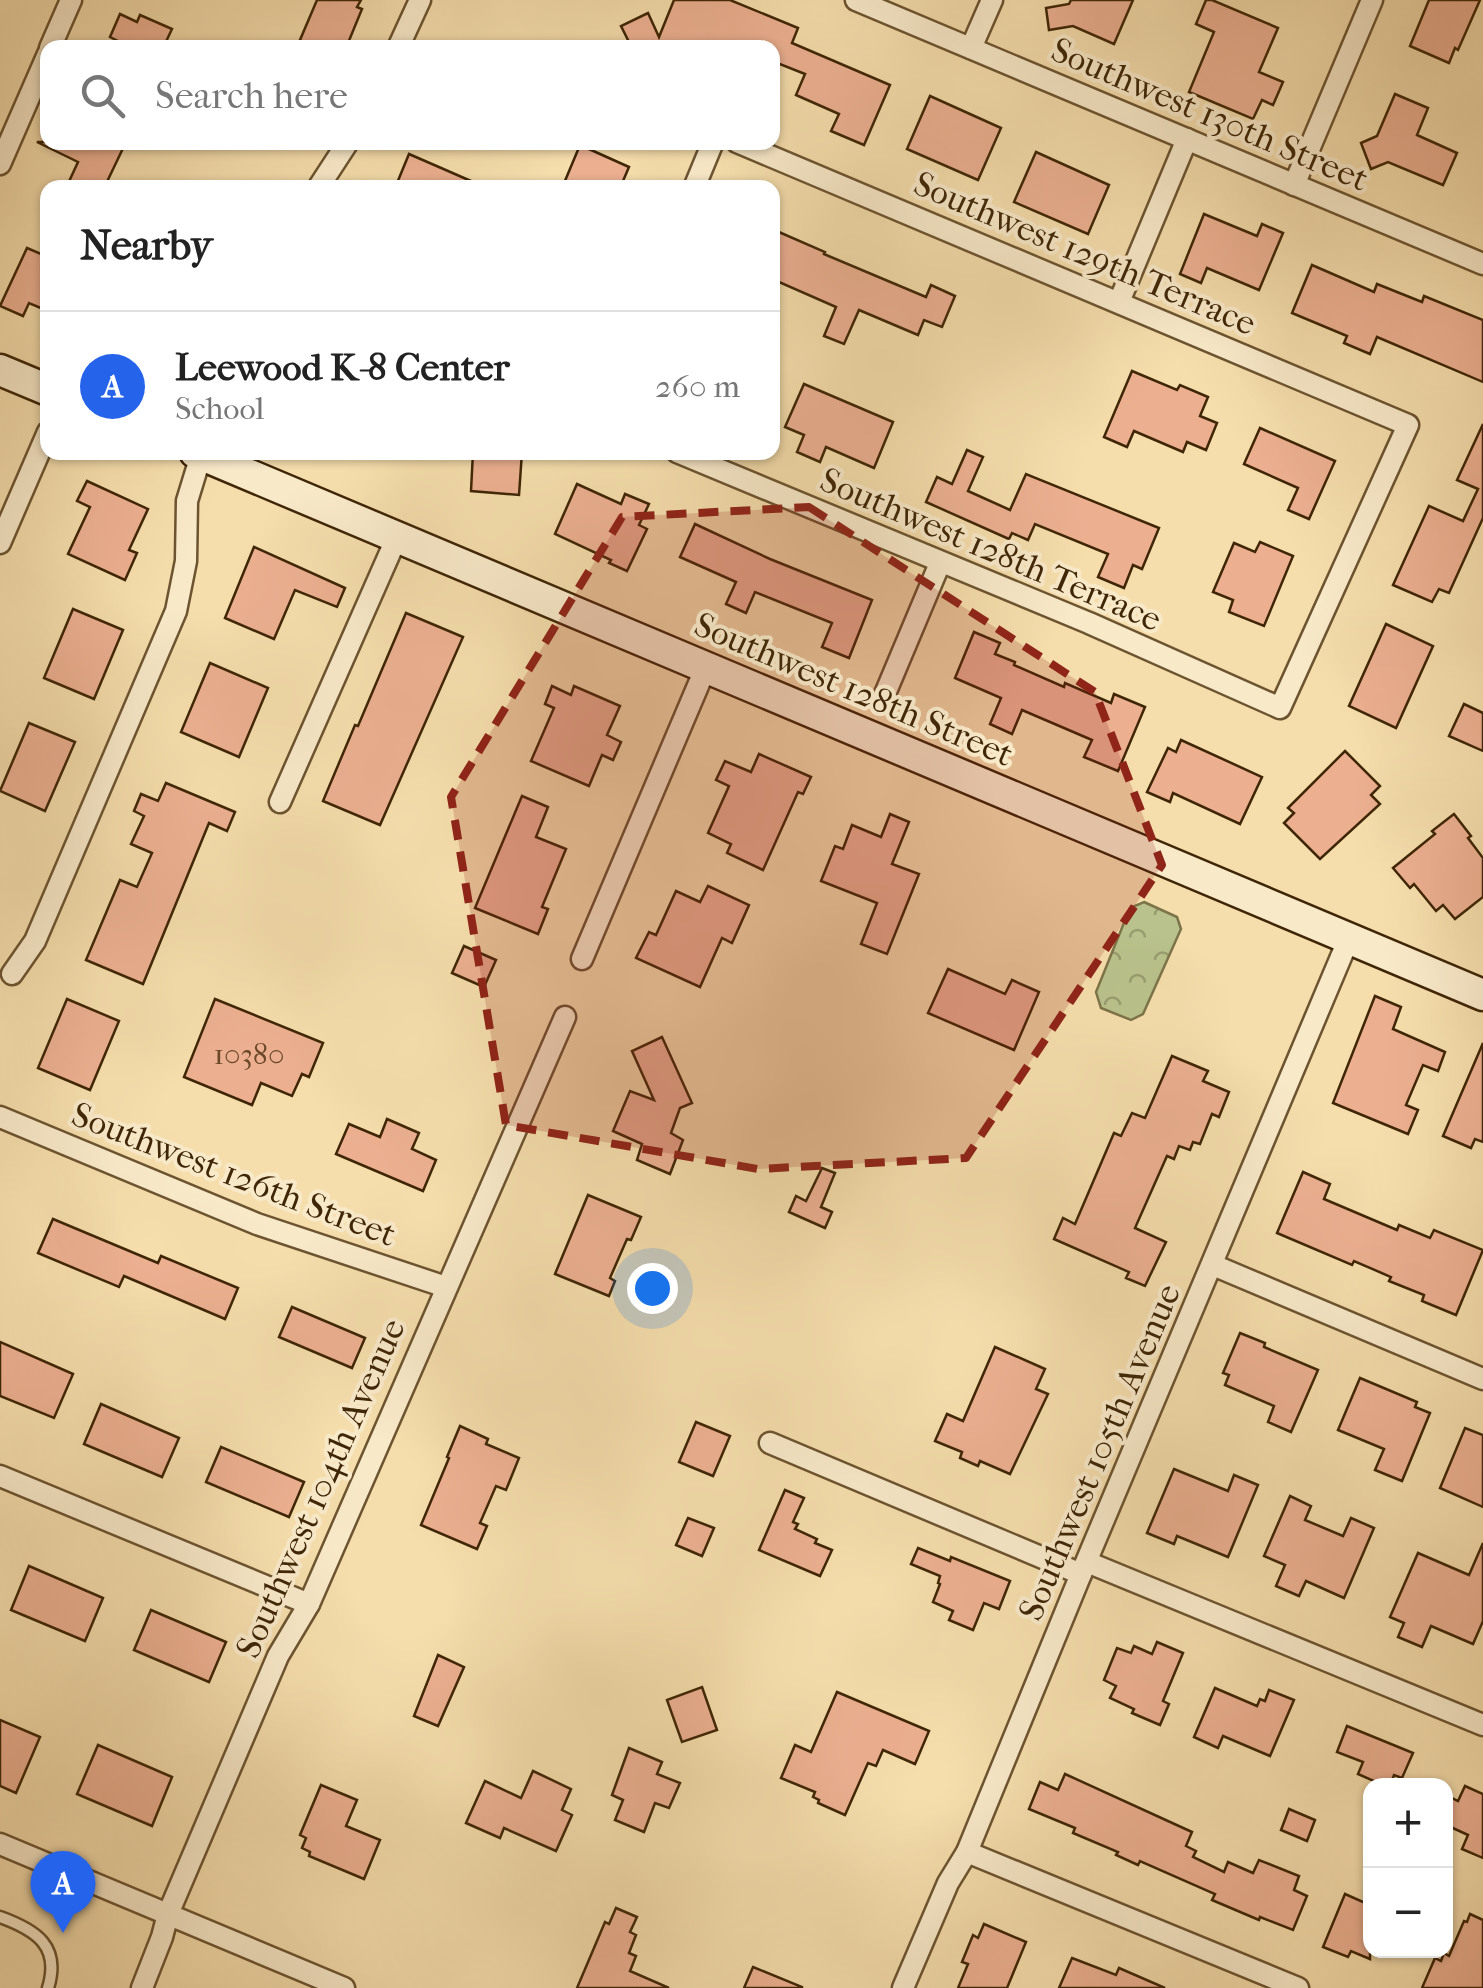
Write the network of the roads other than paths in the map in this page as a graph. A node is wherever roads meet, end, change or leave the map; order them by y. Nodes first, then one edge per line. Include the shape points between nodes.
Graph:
1 (71, 0) edge
2 (420, 0) edge
3 (856, 0) edge
4 (992, 0) edge
5 (1372, 0) edge
6 (54, 40) edge
7 (402, 40) edge
8 (971, 48) junction
9 (40, 72) edge
10 (1187, 139) junction
11 (343, 150) edge
12 (709, 150) edge
13 (756, 150) edge
14 (0, 164) edge
15 (323, 180) edge
16 (697, 180) edge
17 (1294, 185) junction
18 (1483, 264) edge
19 (1119, 302) junction
20 (0, 370) edge
21 (40, 387) edge
22 (40, 450) edge
23 (197, 460) edge
24 (216, 460) edge
25 (696, 460) edge
26 (397, 537) junction
27 (0, 543) edge
28 (940, 563) junction
29 (706, 668) junction
30 (882, 701) dead end
31 (1280, 708) joint
32 (280, 802) dead end
33 (1350, 938) junction
34 (582, 959) dead end
35 (12, 974) dead end
36 (1483, 995) edge
37 (565, 1017) dead end
38 (0, 1117) edge
39 (1213, 1265) junction
40 (446, 1287) junction
41 (1483, 1379) edge
42 (770, 1444) dead end
43 (0, 1476) edge
44 (1084, 1568) junction
45 (308, 1604) junction
46 (1483, 1725) edge
47 (0, 1844) edge
48 (967, 1852) junction
49 (168, 1914) junction
50 (0, 1917) edge
51 (48, 1988) edge
52 (142, 1988) edge
53 (344, 1988) edge
54 (903, 1988) edge
55 (1298, 1988) edge

1 - 6 street
2 - 7 street
3 - 8 street, Southwest 130th Street
4 - 8 street
5 - 17 street
8 - 10 street, Southwest 130th Street
9 - 14 street
10 - 17 street, Southwest 130th Street
10 - 19 street
11 - 15 street
12 - 16 street
13 - 19 street, Southwest 129th Terrace
17 - 18 street, Southwest 130th Street
19 - 31 street, Southwest 129th Terrace via 1408,426
20 - 21 street
22 - 27 street
23 - 35 street via 176,611 35,941
24 - 26 street, Southwest 128th Street
25 - 28 street, Southwest 128th Terrace
26 - 29 street, Southwest 128th Street
26 - 32 street
28 - 30 street
28 - 31 street, Southwest 128th Terrace
29 - 33 street, Southwest 128th Street
29 - 34 street
33 - 36 street, Southwest 128th Street
33 - 39 street, Southwest 105th Avenue
37 - 40 street, Southwest 104th Avenue
38 - 40 street, Southwest 126th Street via 256,1224
39 - 41 street
39 - 44 street, Southwest 105th Avenue
40 - 45 street, Southwest 104th Avenue
42 - 44 street
43 - 45 street
44 - 46 street
44 - 48 street, Southwest 105th Avenue
45 - 49 street, Southwest 104th Avenue via 278,1656
47 - 49 street
48 - 54 street, Southwest 105th Avenue
48 - 55 street
49 - 52 street, Southwest 104th Avenue
49 - 53 street
50 - 51 lane via 48,1948

